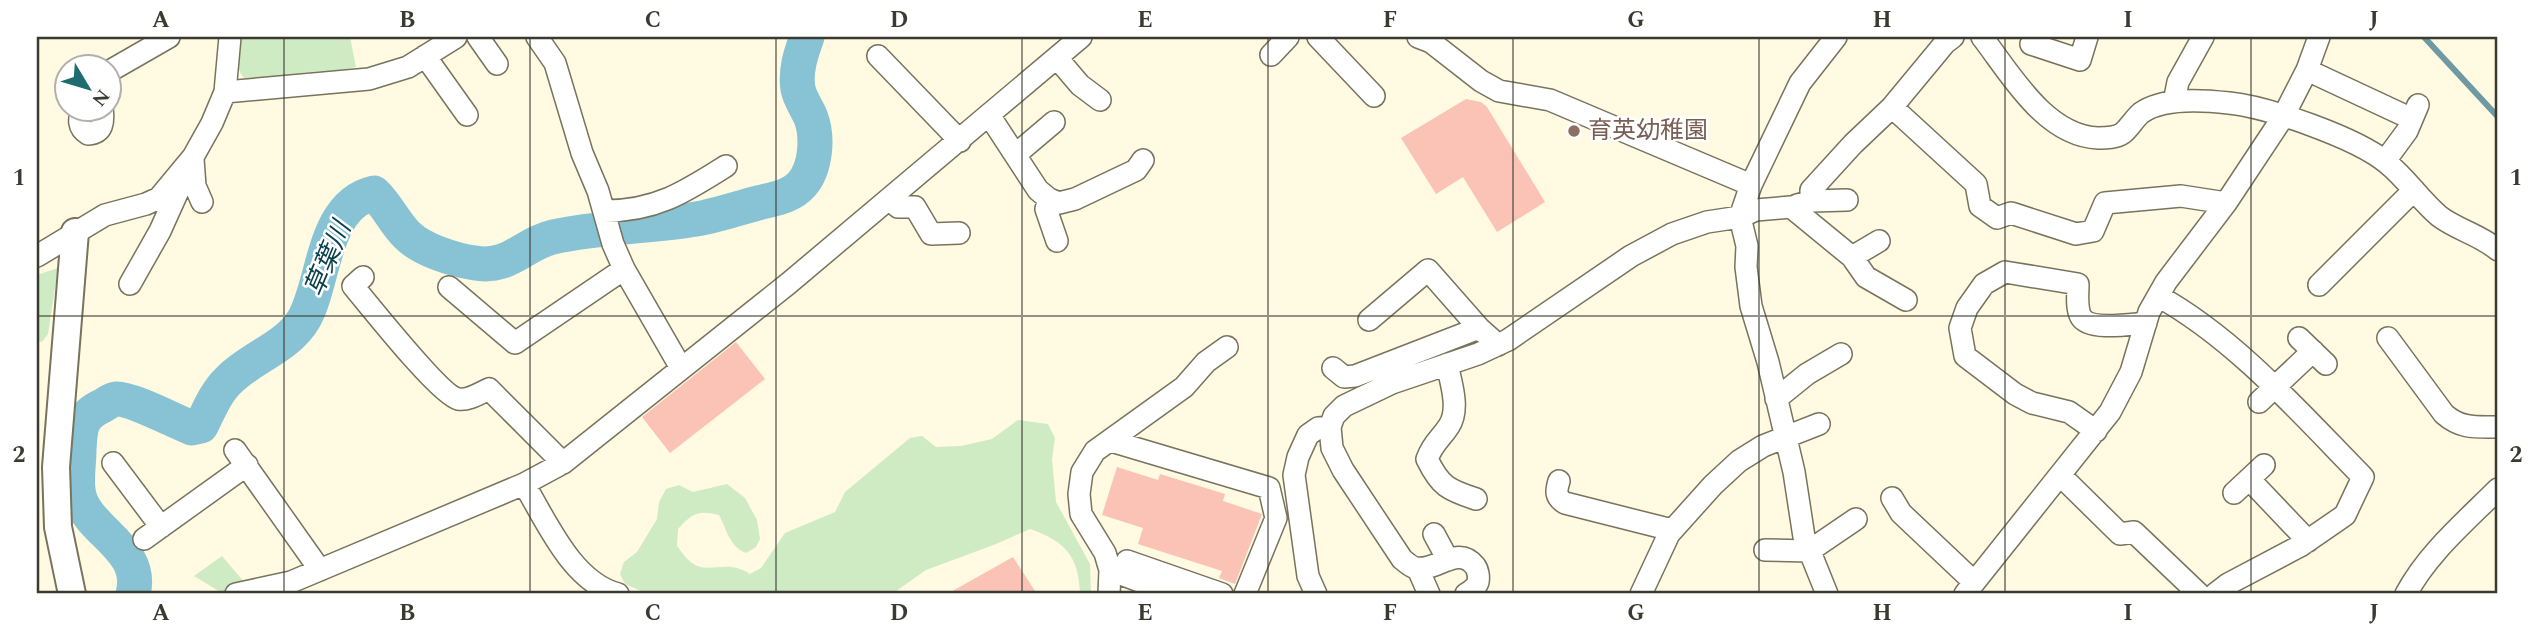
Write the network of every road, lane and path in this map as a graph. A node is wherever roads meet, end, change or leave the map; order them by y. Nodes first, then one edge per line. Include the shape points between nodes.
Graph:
1 (230, 37) edge
2 (456, 37) edge
3 (478, 37) edge
4 (537, 37) edge
5 (1289, 37) edge
6 (1318, 37) edge
7 (1836, 37) edge
8 (1953, 37) edge
9 (1982, 37) edge
10 (2087, 37) edge
11 (2203, 37) edge
12 (2319, 37) edge
13 (1426, 38) edge
14 (157, 39) edge
15 (2032, 40) edge
16 (1066, 45) edge
17 (1271, 55) dead end
18 (425, 56) junction
19 (878, 56) dead end
20 (122, 63) edge
21 (498, 64) dead end
22 (2307, 70) junction
23 (2011, 75) junction
24 (225, 92) junction
25 (1374, 96) dead end
26 (1100, 100) dead end
27 (2174, 102) junction
28 (1892, 107) junction
29 (989, 115) junction
30 (467, 116) dead end
31 (2283, 117) junction
32 (80, 122) edge
33 (103, 122) edge
34 (1055, 122) dead end
35 (960, 141) junction
36 (1015, 155) junction
37 (193, 157) junction
38 (1143, 160) dead end
39 (2385, 161) junction
40 (726, 166) dead end
41 (1751, 185) junction
42 (2414, 190) junction
43 (890, 199) junction
44 (1049, 199) junction
45 (1847, 200) dead end
46 (201, 202) dead end
47 (2226, 203) junction
48 (1801, 204) junction
49 (606, 215) junction
50 (1740, 217) junction
51 (75, 232) junction
52 (959, 233) dead end
53 (1879, 240) dead end
54 (1058, 241) dead end
55 (2498, 250) edge
56 (37, 256) edge
57 (1852, 257) junction
58 (624, 270) junction
59 (363, 277) dead end
60 (130, 284) dead end
61 (2319, 285) dead end
62 (449, 287) dead end
63 (2158, 296) junction
64 (1906, 300) dead end
65 (1369, 320) dead end
66 (2146, 323) junction
67 (1479, 328) junction
68 (2388, 338) dead end
69 (1498, 345) junction
70 (1227, 347) dead end
71 (2313, 351) dead end
72 (1841, 354) dead end
73 (1447, 364) junction
74 (681, 368) junction
75 (1334, 368) dead end
76 (2267, 395) junction
77 (1776, 399) junction
78 (1819, 424) dead end
79 (1330, 427) junction
80 (2498, 427) edge
81 (2096, 430) junction
82 (1784, 436) junction
83 (1111, 440) junction
84 (564, 463) junction
85 (126, 469) dead end
86 (2060, 476) junction
87 (2249, 479) dead end
88 (1559, 481) dead end
89 (524, 484) junction
90 (2498, 489) edge
91 (1892, 498) dead end
92 (1476, 499) dead end
93 (1856, 519) dead end
94 (1672, 530) junction
95 (1434, 534) dead end
96 (2308, 541) junction
97 (1765, 550) dead end
98 (1809, 551) junction
99 (1448, 559) junction
100 (1119, 565) junction
101 (1418, 569) junction
102 (314, 580) edge
103 (1969, 591) edge
104 (72, 594) edge
105 (236, 594) edge
106 (618, 594) edge
107 (1110, 594) edge
108 (1174, 594) edge
109 (1222, 594) edge
110 (1245, 594) edge
111 (1316, 594) edge
112 (1429, 594) edge
113 (1466, 594) edge
114 (1641, 594) edge
115 (1827, 594) edge
116 (2199, 594) edge
117 (2215, 594) edge
118 (2406, 594) edge

1 - 24 street
2 - 18 street
3 - 21 street
4 - 49 street via 555,63
5 - 17 street
6 - 25 street
7 - 41 street via 1800,83
8 - 28 street
9 - 23 street
10 - 15 street via 2080,60
11 - 27 street via 2179,82
12 - 22 street
13 - 41 street via 1499,91 1550,100
14 - 20 street
15 - 23 street
16 - 26 street via 1080,85
16 - 29 street
18 - 24 street via 408,67 369,79
18 - 30 street
19 - 35 street
22 - 31 street
22 - 39 street via 2415,112
23 - 27 street via 2040,109 2089,138 2123,134 2141,113
24 - 37 street
27 - 31 street via 2230,103
28 - 47 street via 1976,184 1980,206 1997,218 2011,213 2076,234 2093,230 2105,203 2119,200 2181,195
28 - 48 street
29 - 35 street
29 - 36 street
31 - 39 street via 2368,148
31 - 47 street
32 - 33 street via 88,134 95,134
34 - 36 street
35 - 43 street
36 - 44 street
37 - 46 street
37 - 51 street via 159,198 105,215
37 - 60 street
38 - 44 street via 1136,170 1074,199 1059,203
39 - 42 street
40 - 49 street via 679,196
41 - 50 street
42 - 55 street via 2451,225
42 - 61 street
43 - 52 street via 898,207 915,207 931,234
43 - 74 street
44 - 54 street via 1046,209
45 - 48 street
47 - 63 street
48 - 50 street
48 - 57 street
49 - 58 street
50 - 69 street via 1707,222 1662,239
50 - 77 street via 1751,306
51 - 56 street
51 - 104 street via 57,467 58,527
53 - 57 street
57 - 64 street via 1866,277
58 - 62 street via 515,343
58 - 74 street
59 - 84 street via 353,286 403,358 458,399 489,389
63 - 66 street
63 - 76 street via 2201,325
65 - 67 street via 1428,270
66 - 81 street via 2131,372
66 - 81 street via 2089,324 2078,307 2078,284 2005,272 1984,284 1967,308 1960,328 1965,356 2015,394 2069,412
67 - 69 street
67 - 75 street via 1355,376 1344,377
68 - 80 street via 2455,424
69 - 73 street
70 - 83 street via 1184,387
71 - 76 street
72 - 77 street
73 - 79 street via 1367,393 1344,406
73 - 92 street via 1455,412 1427,459 1437,480 1450,491
74 - 84 street
76 - 96 street via 2363,477 2345,515
77 - 82 street
78 - 82 street
79 - 101 street via 1332,448 1343,470 1402,559
79 - 111 street via 1308,435 1294,475 1308,576
81 - 86 street
82 - 94 street via 1739,461
82 - 98 street
83 - 100 street via 1095,452 1082,472 1079,494 1081,514 1105,554
83 - 110 street via 1269,488 1276,518
84 - 89 street
85 - 102 street via 153,533 241,457
86 - 103 street
86 - 116 street via 2120,534 2134,532
87 - 96 street
88 - 94 street via 1556,493 1564,503
89 - 102 street
89 - 106 street via 581,573 596,586
90 - 118 street via 2434,554
91 - 103 street
93 - 98 street
94 - 114 street
95 - 99 street
96 - 117 street
97 - 98 street
98 - 115 street
99 - 101 street
99 - 113 street via 1467,559 1476,567 1477,583
100 - 107 street
100 - 108 street
100 - 109 street
101 - 112 street
102 - 105 street

